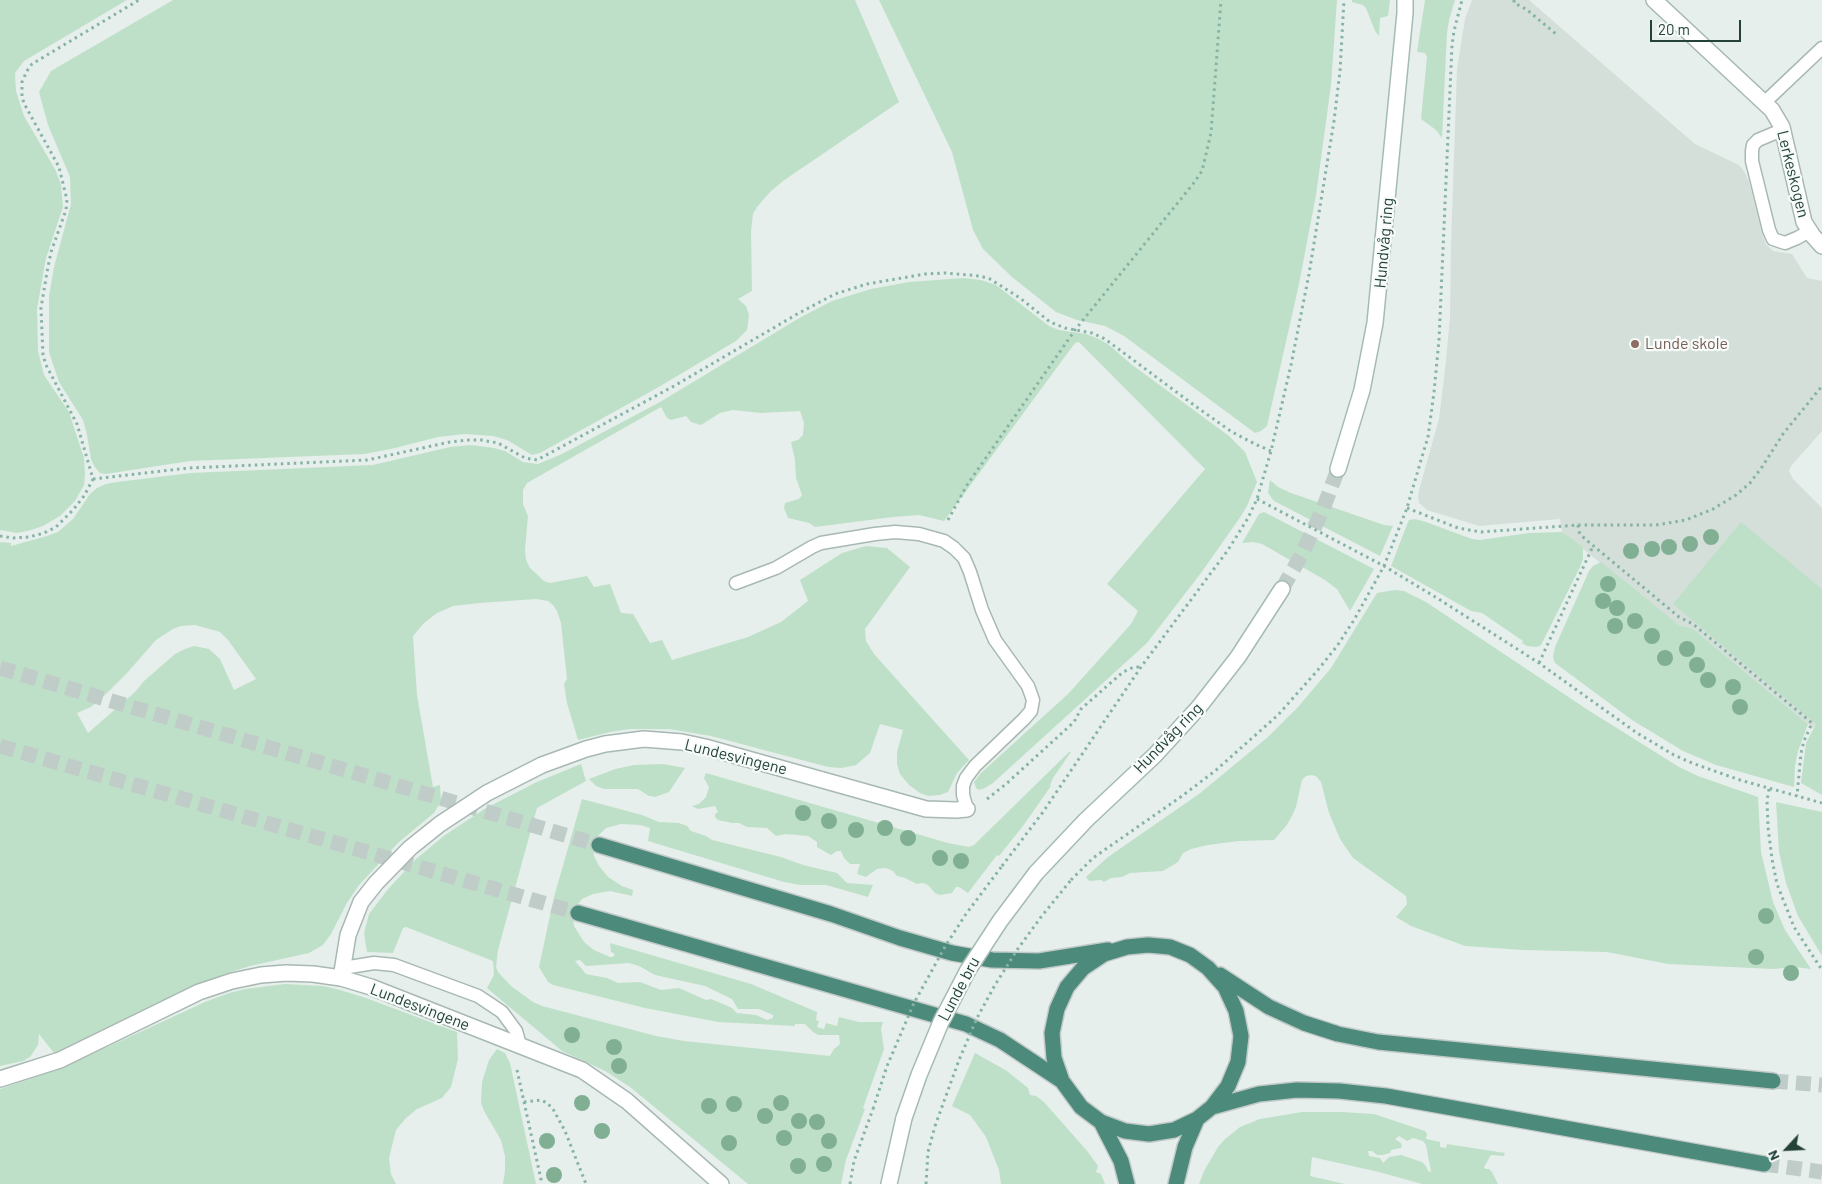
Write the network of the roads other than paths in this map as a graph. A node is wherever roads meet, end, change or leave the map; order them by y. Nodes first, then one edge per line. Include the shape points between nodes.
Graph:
1 (1663, 3) edge
2 (1407, 4) edge
3 (1822, 48) edge
4 (1765, 102) junction
5 (1782, 130) junction
6 (1810, 231) junction
7 (1822, 246) edge
8 (1338, 469) tunnel mouth
9 (736, 582) dead end
10 (1282, 589) tunnel mouth
11 (967, 809) joint
12 (599, 845) tunnel mouth
13 (1036, 873) joint
14 (578, 913) tunnel mouth
15 (1127, 946) junction
16 (1208, 968) junction
17 (342, 973) junction
18 (520, 1045) junction
19 (0, 1079) edge
20 (1062, 1081) junction
21 (1774, 1081) tunnel mouth
22 (1212, 1106) junction
23 (1197, 1119) junction
24 (1101, 1122) junction
25 (1764, 1164) tunnel mouth
26 (721, 1184) edge
27 (889, 1184) edge
28 (1127, 1184) edge
29 (1176, 1184) edge

1 - 4 street, Lerkeskogen
2 - 8 street, Hundvåg ring via 1375,323 1362,390
3 - 4 lane
4 - 5 street, Lerkeskogen via 1778,118
5 - 6 street, Lerkeskogen via 1804,222
5 - 6 lane via 1758,140 1752,151 1768,230 1773,238 1785,243
6 - 7 street, Lerkeskogen
9 - 11 lane via 776,568 821,543 895,532 944,541 964,558 988,626 1028,686 1033,700 1031,711 966,778 963,795
10 - 13 street, Hundvåg ring via 1238,658 1199,707
11 - 17 street, Lundesvingene via 926,809 682,742 644,739 605,744 563,757 506,782 410,848 361,902 348,935
12 - 15 highway via 952,953 992,960 1039,961
13 - 27 street, Lunde bru, bridge via 968,970 934,1038 904,1118
14 - 20 highway via 966,1024 1000,1040
15 - 16 highway via 1170,947 1190,955
15 - 20 highway via 1104,954 1083,968 1067,987 1057,1009 1052,1033 1054,1058
16 - 21 highway via 1269,1007 1304,1023 1378,1042
16 - 22 highway via 1225,987 1236,1011 1241,1036 1238,1062 1228,1086
17 - 18 street, Lundesvingene
17 - 18 lane via 374,963 394,965 478,996 502,1012 516,1031
17 - 19 street, Lundesvingene via 286,973 232,981 199,992 60,1060
18 - 26 street, Lundesvingene via 582,1070 604,1084
20 - 24 highway via 1081,1107
22 - 23 highway
22 - 25 highway via 1259,1094 1297,1090 1339,1091 1386,1096
23 - 24 highway via 1174,1130 1149,1134 1125,1131
23 - 29 highway via 1185,1147
24 - 28 highway via 1121,1161

